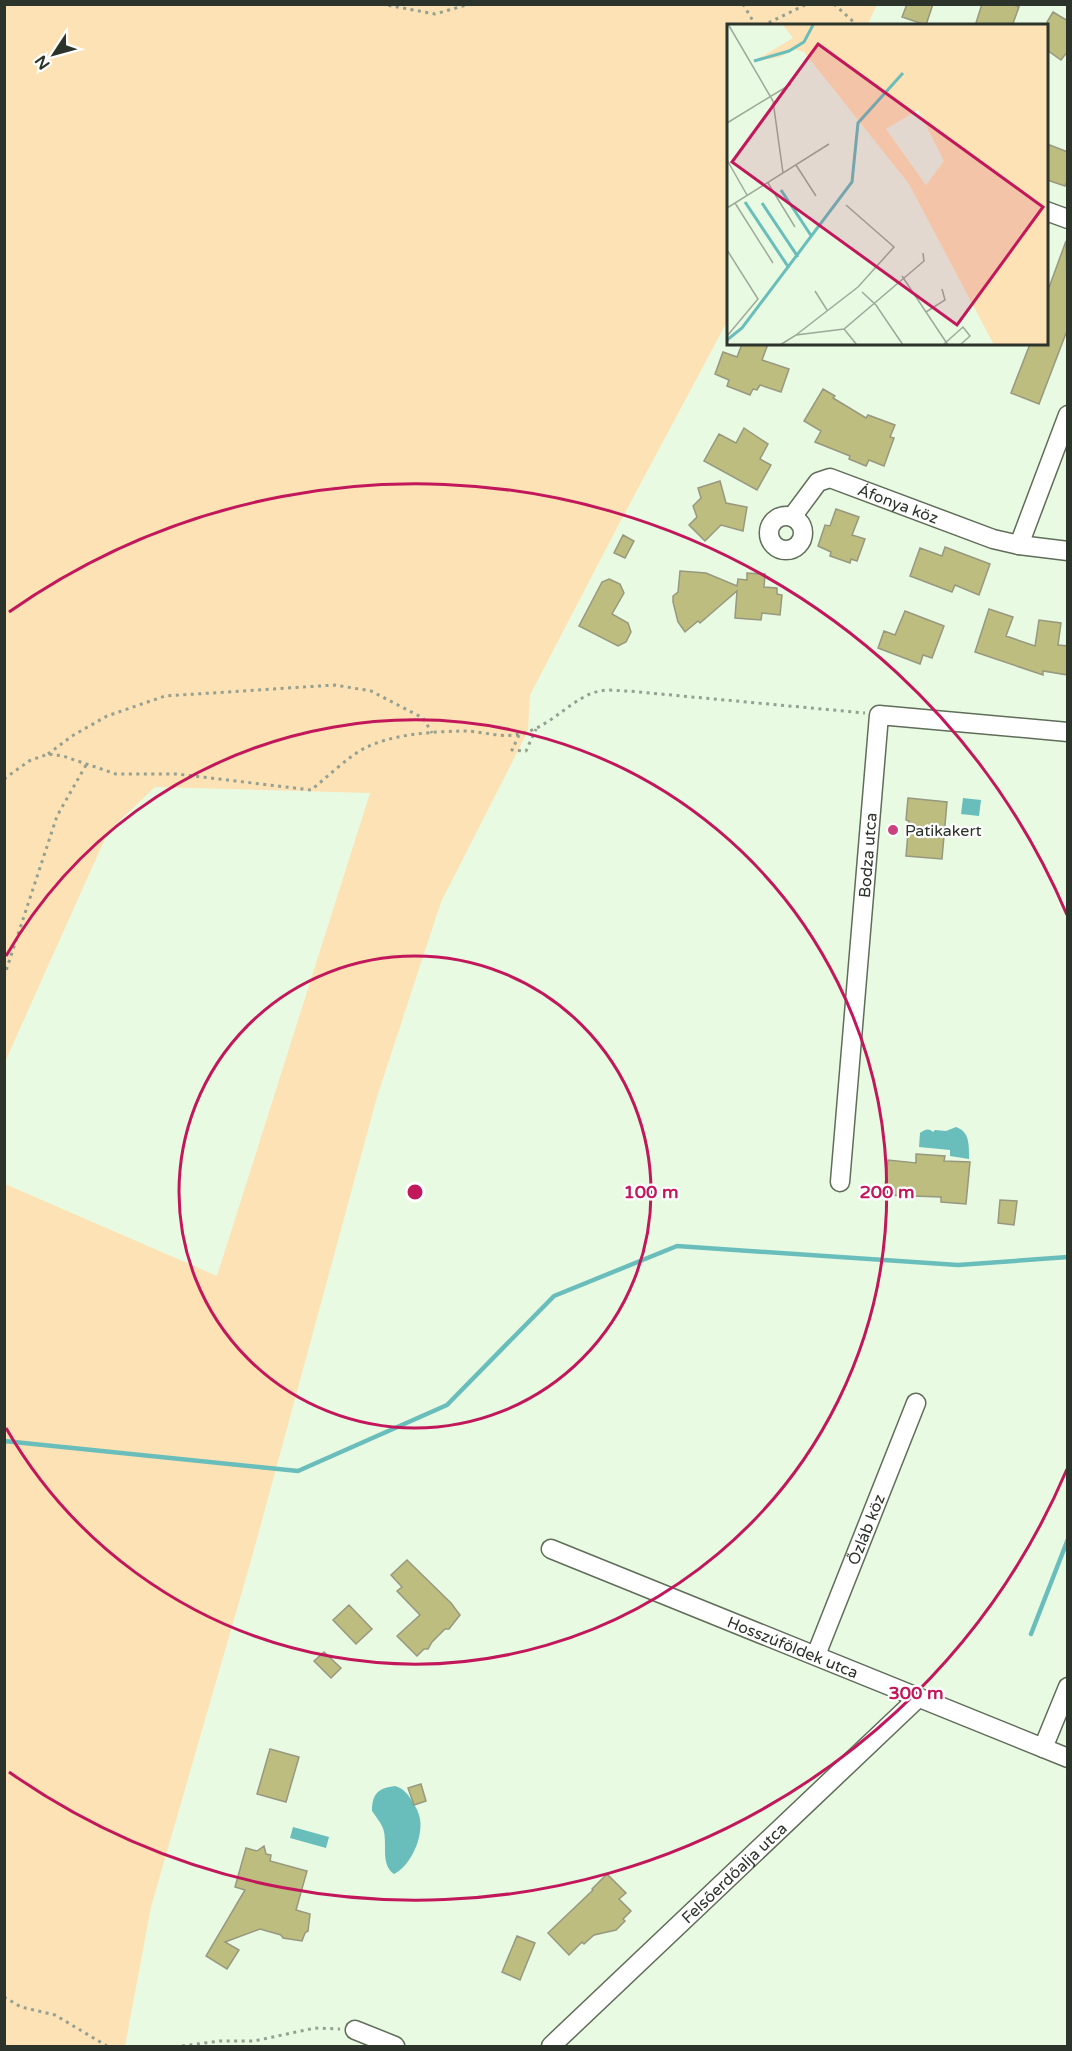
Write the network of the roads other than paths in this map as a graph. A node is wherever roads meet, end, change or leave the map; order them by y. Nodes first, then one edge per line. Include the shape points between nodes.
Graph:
1 (1048, 211) edge
2 (1068, 219) edge
3 (1068, 414) edge
4 (792, 517) dead end
5 (1019, 546) junction
6 (1068, 551) edge
7 (1068, 732) edge
8 (840, 1182) dead end
9 (916, 1403) dead end
10 (551, 1548) dead end
11 (816, 1655) junction
12 (1068, 1687) edge
13 (918, 1698) junction
14 (1043, 1748) junction
15 (1068, 1758) edge
16 (355, 2030) road end
17 (395, 2046) edge
18 (551, 2046) edge

1 - 2 street
3 - 5 street
4 - 5 street, Áfonya köz via 818,482 830,478
5 - 6 street, Áfonya köz
7 - 8 street, Bodza utca via 879,715
9 - 11 street, Őzláb köz
10 - 11 street, Hosszúföldek utca
11 - 13 street, Hosszúföldek utca
12 - 14 street
13 - 14 street, Hosszúföldek utca
13 - 18 street, Felsőerdőalja utca
14 - 15 street, Hosszúföldek utca
16 - 17 street

